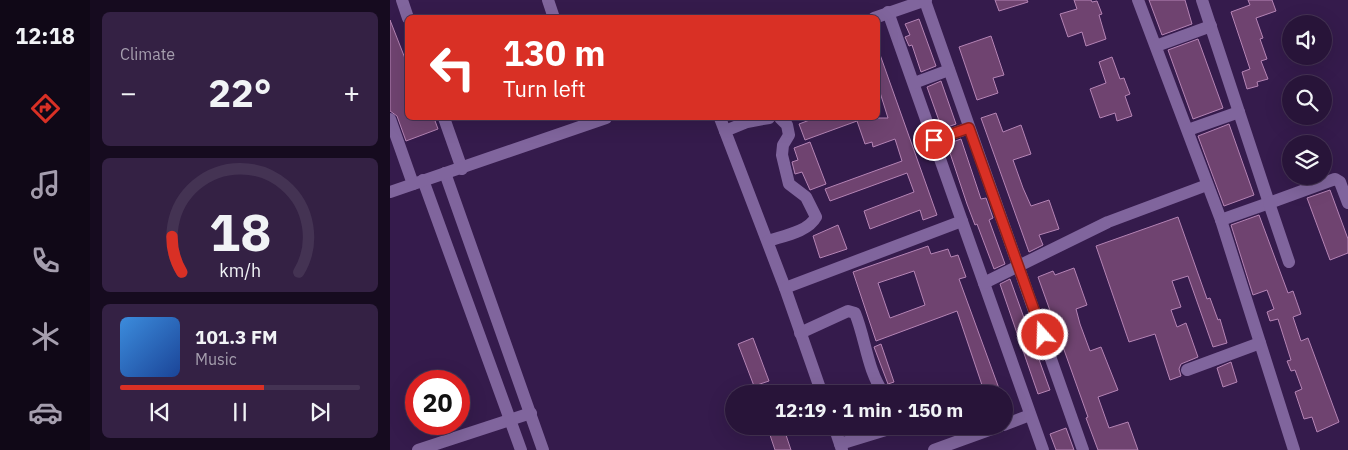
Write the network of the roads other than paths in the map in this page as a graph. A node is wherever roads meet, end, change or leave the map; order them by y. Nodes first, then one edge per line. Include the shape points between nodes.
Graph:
1 (402, 0) edge
2 (548, 0) edge
3 (925, 0) edge
4 (1138, 0) edge
5 (1202, 0) edge
6 (888, 12) junction
7 (407, 15) edge
8 (553, 15) edge
9 (880, 15) edge
10 (1211, 26) junction
11 (1156, 46) junction
12 (949, 70) junction
13 (914, 84) junction
14 (1239, 112) junction
15 (390, 119) edge
16 (445, 120) edge
17 (591, 120) edge
18 (721, 120) edge
19 (758, 120) edge
20 (782, 120) edge
21 (969, 128) junction
22 (1188, 130) junction
23 (725, 131) junction
24 (934, 140) junction
25 (462, 169) junction
26 (445, 173) junction
27 (418, 182) junction
28 (1207, 185) junction
29 (390, 192) edge
30 (1269, 203) junction
31 (1348, 203) edge
32 (1221, 220) junction
33 (962, 222) junction
34 (768, 241) junction
35 (1288, 262) dead end
36 (1019, 268) junction
37 (984, 284) junction
38 (785, 288) junction
39 (800, 333) junction
40 (1260, 343) junction
41 (1187, 370) dead end
42 (819, 385) edge
43 (879, 385) edge
44 (531, 413) junction
45 (1030, 415) junction
46 (510, 419) junction
47 (1013, 422) edge
48 (837, 435) edge
49 (873, 435) edge
50 (975, 435) edge
51 (841, 447) edge
52 (418, 450) edge
53 (521, 450) edge
54 (543, 450) edge
55 (934, 450) edge
56 (1043, 450) edge
57 (1084, 450) edge
58 (1294, 450) edge

1 - 7 lane
2 - 8 lane
3 - 6 lane
3 - 12 lane
4 - 11 lane
5 - 10 lane
6 - 9 lane
6 - 13 lane
10 - 11 lane
10 - 14 lane
11 - 22 lane
12 - 13 lane
12 - 21 lane
13 - 24 lane
14 - 22 lane
14 - 30 lane
15 - 27 lane
16 - 25 lane
17 - 25 lane
18 - 23 lane
19 - 23 lane
20 - 34 lane via 789,135 783,146 784,170 789,184 806,197 816,217 813,223 801,230
21 - 24 lane
21 - 36 lane
22 - 28 lane
23 - 34 lane
24 - 33 lane
25 - 26 lane
26 - 27 lane
26 - 44 lane
27 - 29 lane
27 - 46 lane
28 - 32 lane
28 - 36 lane via 1108,222
30 - 31 lane via 1336,179
30 - 32 lane
30 - 35 lane
32 - 40 lane
33 - 37 lane
33 - 38 lane
34 - 38 lane
36 - 37 lane
36 - 57 lane
37 - 45 lane
38 - 39 lane
39 - 42 lane
39 - 43 lane via 848,311 855,313 864,349
40 - 41 lane
40 - 58 lane
44 - 46 lane
44 - 54 lane
45 - 47 lane
45 - 56 lane
46 - 52 lane
46 - 53 lane
48 - 51 lane
49 - 51 lane
50 - 55 lane

